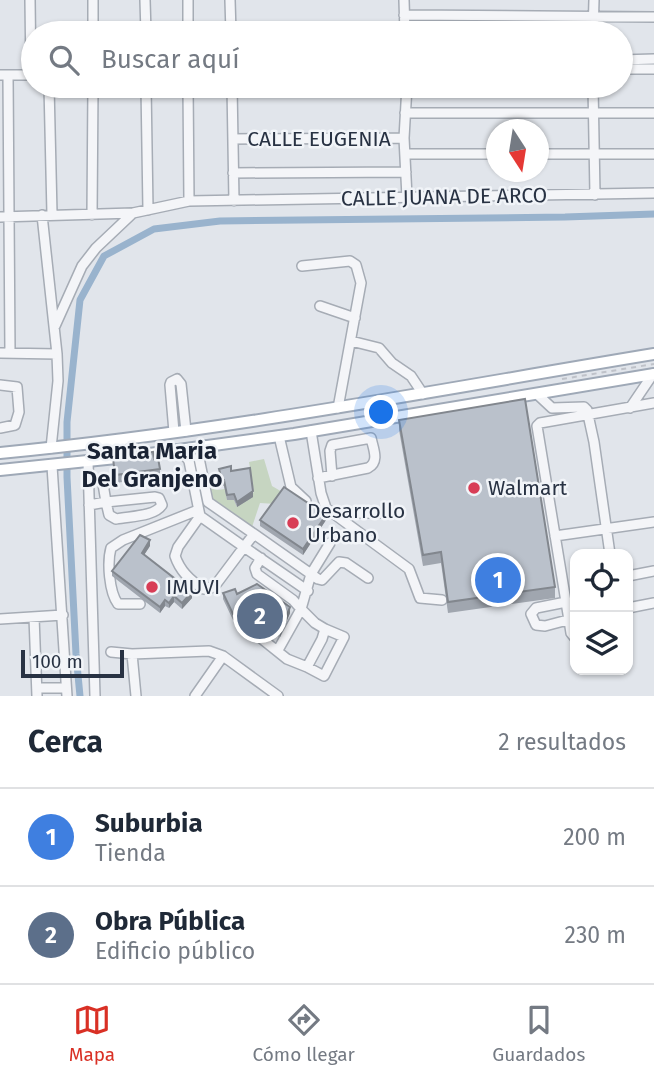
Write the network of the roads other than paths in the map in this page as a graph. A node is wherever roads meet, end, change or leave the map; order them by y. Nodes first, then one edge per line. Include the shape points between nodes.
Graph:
1 (30, 0) edge
2 (93, 0) edge
3 (145, 0) edge
4 (188, 0) edge
5 (230, 0) edge
6 (404, 0) edge
7 (594, 0) edge
8 (404, 15) junction
9 (593, 17) junction
10 (654, 17) edge
11 (31, 21) edge
12 (93, 21) edge
13 (146, 21) edge
14 (188, 21) edge
15 (231, 21) edge
16 (404, 21) edge
17 (593, 21) edge
18 (654, 59) edge
19 (633, 60) edge
20 (633, 69) edge
21 (654, 69) edge
22 (4, 76) edge
23 (49, 98) edge
24 (93, 98) edge
25 (146, 98) edge
26 (188, 98) edge
27 (232, 98) edge
28 (406, 98) edge
29 (593, 98) edge
30 (405, 113) junction
31 (592, 113) junction
32 (654, 113) edge
33 (404, 138) junction
34 (233, 139) junction
35 (405, 154) junction
36 (486, 154) edge
37 (549, 154) edge
38 (593, 154) junction
39 (654, 154) edge
40 (233, 173) junction
41 (406, 173) junction
42 (654, 193) edge
43 (595, 195) junction
44 (408, 197) junction
45 (189, 201) junction
46 (234, 201) junction
47 (148, 210) junction
48 (132, 213) junction
49 (47, 215) junction
50 (92, 215) junction
51 (5, 217) edge
52 (302, 266) dead end
53 (320, 306) dead end
54 (355, 318) junction
55 (54, 328) junction
56 (351, 341) junction
57 (5, 353) edge
58 (57, 354) junction
59 (654, 354) edge
60 (654, 374) edge
61 (0, 385) edge
62 (423, 394) junction
63 (537, 394) junction
64 (654, 403) edge
65 (338, 408) junction
66 (630, 408) junction
67 (589, 414) junction
68 (368, 422) junction
69 (186, 425) junction
70 (173, 427) junction
71 (0, 428) edge
72 (311, 431) junction
73 (279, 436) junction
74 (371, 438) junction
75 (203, 445) junction
76 (56, 447) junction
77 (180, 449) junction
78 (0, 453) edge
79 (85, 462) junction
80 (57, 465) junction
81 (0, 470) edge
82 (332, 476) junction
83 (318, 478) junction
84 (103, 484) dead end
85 (306, 501) edge
86 (106, 502) junction
87 (89, 505) junction
88 (199, 513) junction
89 (331, 513) junction
90 (400, 513) dead end
91 (654, 522) edge
92 (607, 529) junction
93 (254, 534) junction
94 (555, 536) junction
95 (330, 543) dead end
96 (244, 547) junction
97 (609, 549) edge
98 (261, 558) junction
99 (654, 571) edge
100 (311, 574) junction
101 (633, 575) edge
102 (111, 576) junction
103 (93, 577) junction
104 (368, 578) dead end
105 (570, 585) edge
106 (563, 586) junction
107 (308, 591) junction
108 (442, 600) dead end
109 (566, 602) junction
110 (654, 603) edge
111 (140, 604) dead end
112 (633, 607) edge
113 (301, 609) junction
114 (570, 613) edge
115 (62, 615) junction
116 (34, 617) junction
117 (0, 619) edge
118 (570, 619) edge
119 (325, 629) junction
120 (257, 635) dead end
121 (278, 650) junction
122 (111, 652) dead end
123 (132, 654) junction
124 (223, 656) junction
125 (307, 667) junction
126 (37, 692) edge
127 (67, 692) edge
128 (200, 694) edge
129 (95, 696) edge
130 (136, 696) edge
131 (278, 696) edge

1 - 11 street
2 - 12 street
3 - 13 street
4 - 14 street
5 - 15 street
6 - 8 street
7 - 9 street
8 - 9 street
8 - 16 street
9 - 10 street
9 - 17 street
18 - 19 street
20 - 21 street
22 - 51 street
23 - 49 street
24 - 50 street
25 - 47 street
26 - 45 street
27 - 34 street
28 - 30 street
29 - 31 street
30 - 31 street
30 - 33 street
31 - 32 street
31 - 38 street
33 - 34 street, CALLE EUGENIA
33 - 35 street
34 - 40 street
35 - 36 street
35 - 41 street
37 - 38 street
38 - 39 street
38 - 43 street
40 - 41 street
40 - 46 street
41 - 44 street
42 - 43 street, CALLE JUANA DE ARCO
43 - 44 street, CALLE JUANA DE ARCO
44 - 46 street, CALLE JUANA DE ARCO
45 - 46 street, CALLE JUANA DE ARCO
45 - 47 street, CALLE JUANA DE ARCO
47 - 48 street, CALLE JUANA DE ARCO
48 - 50 street, CALLE JUANA DE ARCO
48 - 55 street via 82,265
49 - 50 street, CALLE JUANA DE ARCO
49 - 51 street, CALLE JUANA DE ARCO
49 - 55 street
51 - 57 street
52 - 54 street via 346,260 356,265 361,283
53 - 54 street
54 - 56 street
55 - 58 street
56 - 62 street via 379,348 411,376
56 - 65 street
57 - 58 street
58 - 76 street
59 - 62 main road
60 - 63 main road
60 - 66 street
61 - 71 street via 17,387 19,412 15,425
62 - 65 main road
63 - 67 street via 552,408 584,407
63 - 68 main road
64 - 66 street
65 - 69 main road
66 - 67 street
67 - 92 street
67 - 94 street via 537,426
68 - 72 main road
68 - 74 street
69 - 70 main road
69 - 70 street via 177,379 170,386
70 - 76 main road
72 - 73 main road
72 - 83 street
73 - 75 main road
73 - 85 street via 291,488
74 - 82 street via 332,445
74 - 82 street via 373,466
75 - 77 main road
75 - 93 street via 200,458 208,502
76 - 78 main road
77 - 79 main road
77 - 88 street via 189,461
79 - 80 main road
79 - 87 street
80 - 81 main road
80 - 115 street
82 - 83 street
83 - 89 street via 322,501
84 - 86 street
86 - 86 street via 155,497 162,505 158,511 116,519 109,515
86 - 87 street
87 - 103 street
88 - 96 street
88 - 96 street via 175,555 182,570 200,587 214,587
88 - 102 street via 116,544 109,555
89 - 90 street
89 - 108 street via 409,569 420,598
91 - 92 street
92 - 94 street
92 - 97 street
93 - 96 street
93 - 100 street
94 - 106 street
95 - 100 street
96 - 98 street
98 - 107 street
98 - 113 street via 257,574
99 - 101 street
100 - 104 street via 322,580 339,562
100 - 107 street
102 - 103 street
102 - 111 street via 118,604
103 - 129 street
105 - 106 street
106 - 109 street
107 - 113 street
109 - 114 street
109 - 118 street via 536,608 531,618 540,626
110 - 112 street
113 - 119 street
113 - 121 street
115 - 116 street
115 - 127 street
116 - 117 street
116 - 126 street
119 - 125 street
119 - 125 street via 344,637 324,676
120 - 121 street
121 - 125 street
122 - 123 street
123 - 124 street via 209,651
123 - 130 street
124 - 128 street
124 - 131 street
126 - 127 street

